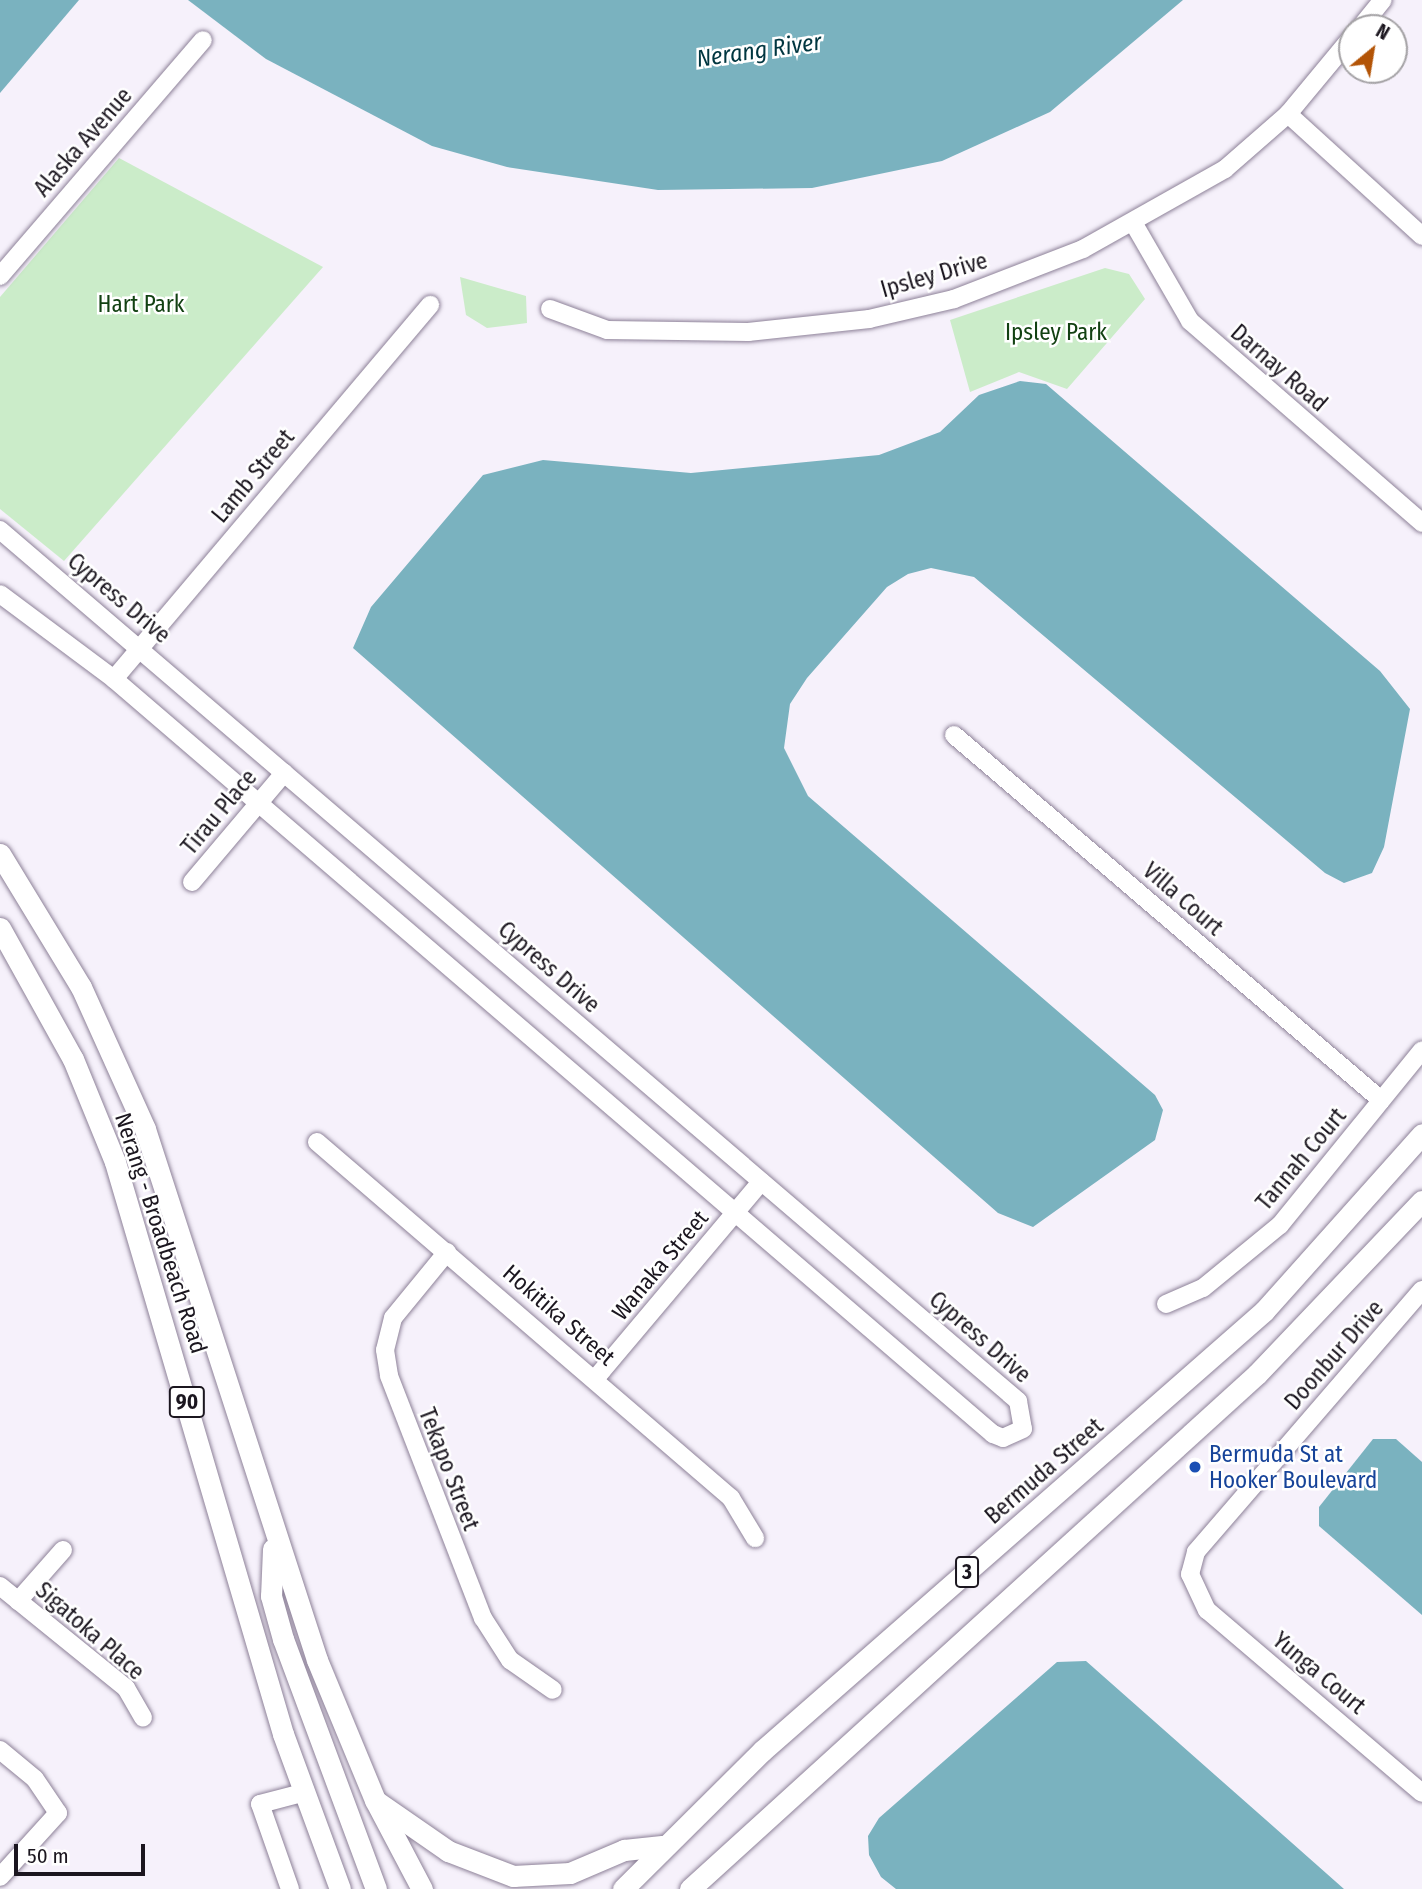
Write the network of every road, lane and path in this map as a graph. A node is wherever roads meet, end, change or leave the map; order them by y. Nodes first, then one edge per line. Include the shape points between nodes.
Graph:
1 (1383, 0) edge
2 (1372, 14) edge
3 (203, 40) dead end
4 (1338, 54) edge
5 (1288, 114) junction
6 (1134, 224) junction
7 (1422, 236) edge
8 (0, 276) edge
9 (430, 305) dead end
10 (550, 309) dead end
11 (1422, 523) edge
12 (0, 530) edge
13 (0, 594) edge
14 (140, 647) junction
15 (114, 679) junction
16 (954, 735) dead end
17 (284, 773) junction
18 (258, 805) junction
19 (0, 855) edge
20 (192, 882) dead end
21 (0, 928) edge
22 (1422, 1050) edge
23 (1381, 1100) junction
24 (1422, 1134) edge
25 (317, 1142) dead end
26 (761, 1182) junction
27 (1422, 1201) edge
28 (735, 1213) junction
29 (447, 1252) junction
30 (1419, 1301) edge
31 (1166, 1304) dead end
32 (595, 1379) junction
33 (274, 1534) junction
34 (755, 1538) dead end
35 (63, 1550) dead end
36 (0, 1586) edge
37 (1191, 1586) joint
38 (18, 1601) junction
39 (553, 1690) dead end
40 (143, 1717) dead end
41 (0, 1750) edge
42 (302, 1793) junction
43 (1422, 1793) edge
44 (375, 1800) junction
45 (662, 1846) junction
46 (0, 1877) edge
47 (290, 1889) edge
48 (340, 1889) edge
49 (376, 1889) edge
50 (422, 1889) edge
51 (623, 1889) edge
52 (690, 1889) edge

1 - 2 street
3 - 8 street, Alaska Avenue
4 - 5 street, Ipsley Drive
5 - 6 street, Ipsley Drive via 1225,169
5 - 7 street
6 - 10 street, Ipsley Drive via 1012,278 869,319 672,332 607,330
6 - 11 street, Darnay Road via 1190,321
9 - 14 street, Lamb Street
12 - 14 street, Cypress Drive
13 - 15 street, Cypress Drive
14 - 15 street, Lamb Street
14 - 17 street, Cypress Drive
15 - 18 street, Cypress Drive
16 - 23 street, Villa Court
17 - 18 street, Tirau Place
17 - 26 street, Cypress Drive
18 - 20 street, Tirau Place
18 - 28 street, Cypress Drive
19 - 33 main road, Nerang - Broadbeach Road / 90 via 81,987 145,1129
21 - 42 main road, Nerang - Broadbeach Road / 90 via 73,1059 115,1162
22 - 23 street, Tannah Court
23 - 31 street, Tannah Court via 1280,1225 1203,1287
24 - 45 main road, Bermuda Street / 3 via 1264,1311
25 - 29 street, Hokitika Street
26 - 28 street, Wanaka Street
26 - 28 street, Cypress Drive via 1018,1401 1023,1429 1003,1438 993,1434
27 - 52 main road, 3 via 1267,1364
28 - 32 street, Wanaka Street
29 - 32 street, Hokitika Street
29 - 39 street, Tekapo Street via 393,1318 385,1350 389,1376 483,1618 510,1660
30 - 37 street, Doonbur Drive via 1196,1552
32 - 34 street, Hokitika Street via 731,1497
33 - 44 main road, Nerang - Broadbeach Road / 90 via 317,1660
33 - 49 main road via 274,1607
35 - 38 street
36 - 38 street, Sigatoka Place
37 - 43 street, Yunga Court via 1207,1610
38 - 40 street, Sigatoka Place via 126,1688
41 - 46 street via 35,1779 58,1813
42 - 47 street via 260,1804
42 - 48 main road, Nerang - Broadbeach Road / 90
44 - 45 main road via 448,1852 513,1876 570,1873 624,1850
44 - 50 main road, 90
45 - 51 main road, Bermuda Street / 3

